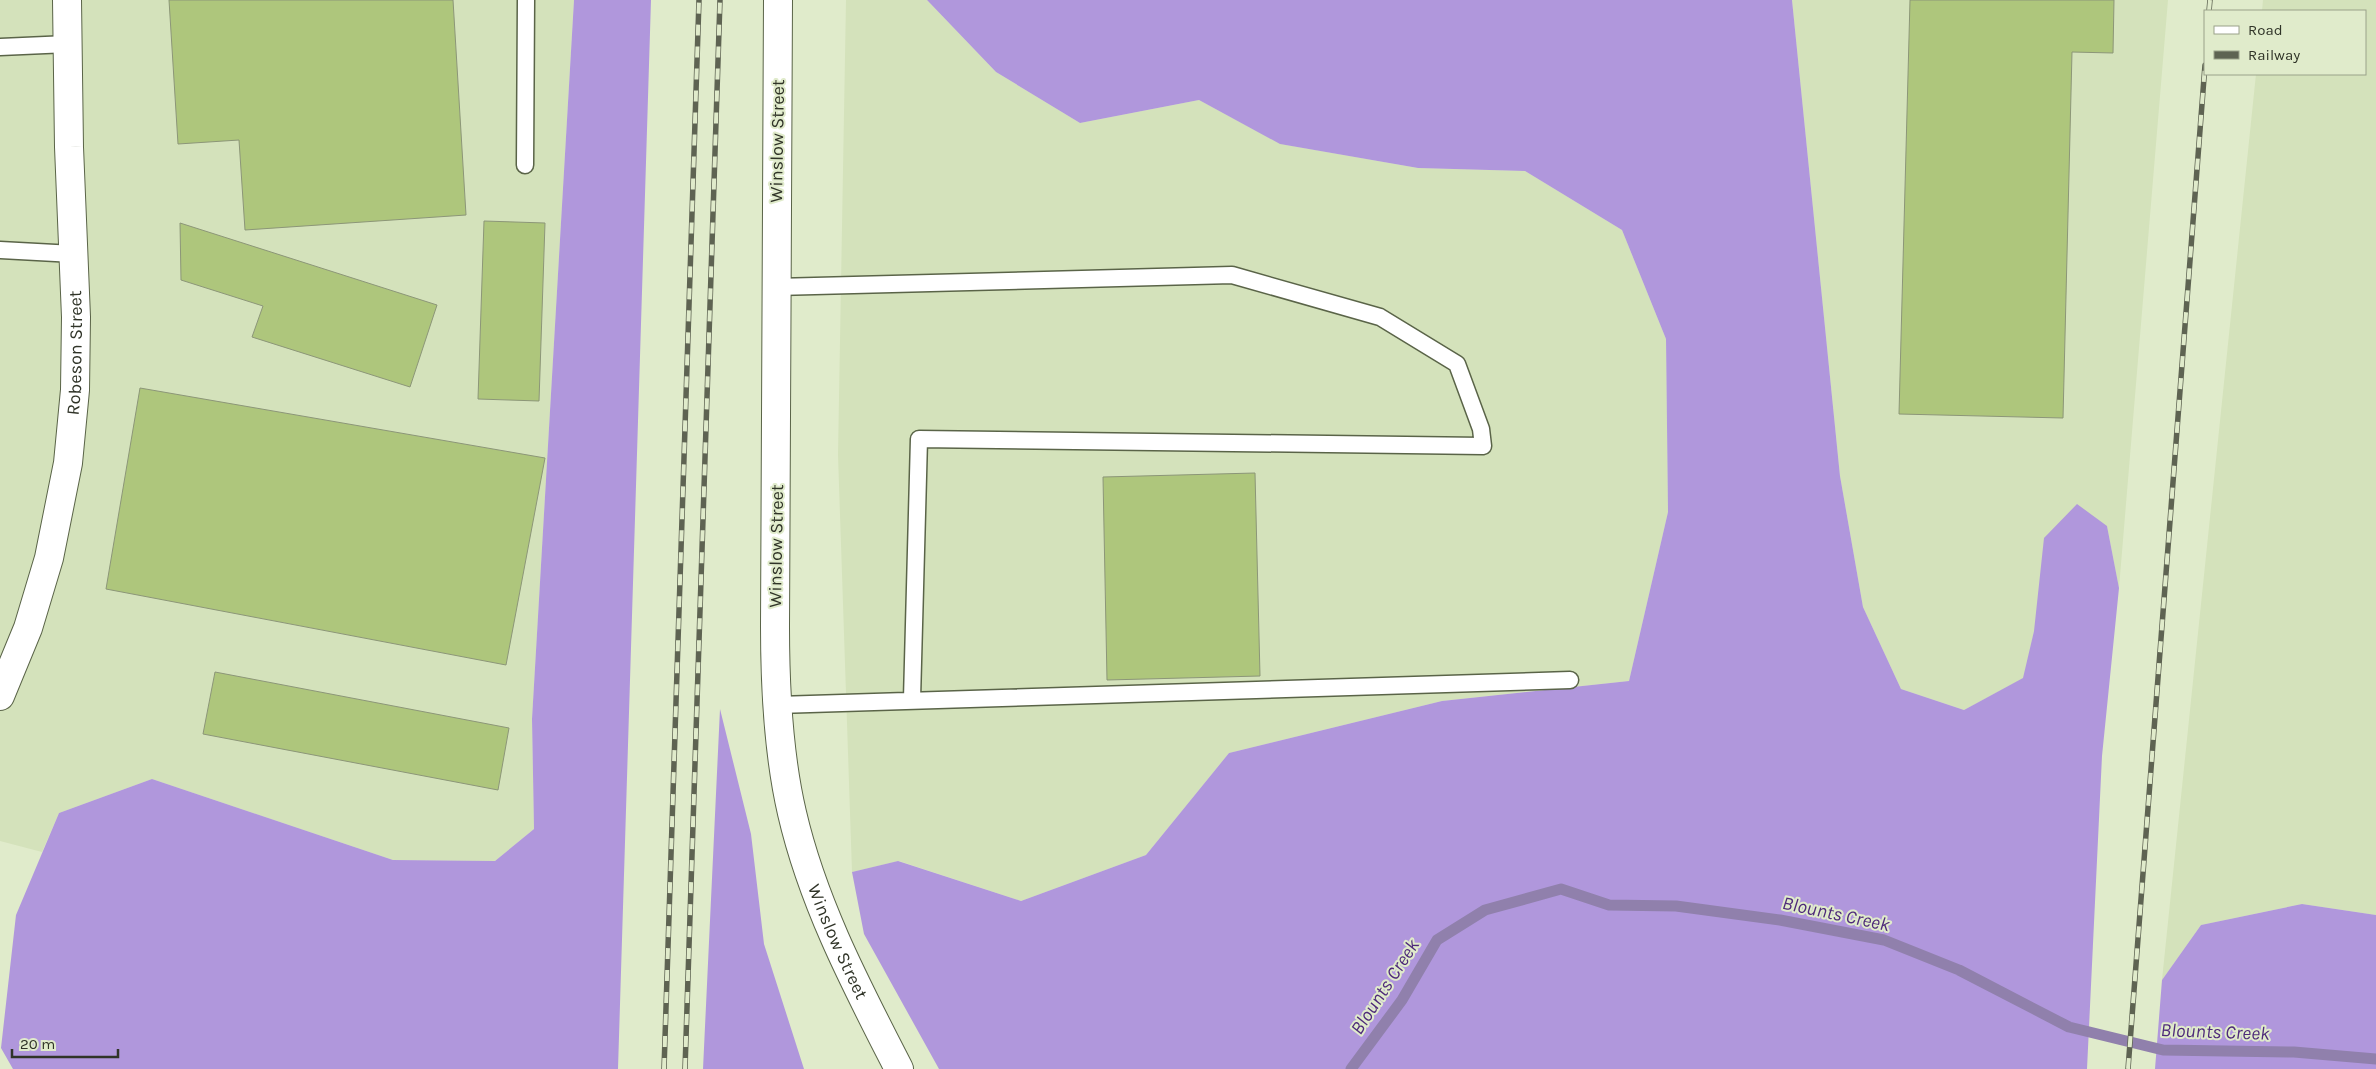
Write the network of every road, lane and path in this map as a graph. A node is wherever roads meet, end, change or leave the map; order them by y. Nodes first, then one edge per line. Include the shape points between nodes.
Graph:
1 (67, 0) edge
2 (526, 0) edge
3 (778, 0) edge
4 (68, 44) junction
5 (0, 47) edge
6 (525, 164) dead end
7 (0, 250) edge
8 (74, 254) junction
9 (776, 286) junction
10 (1570, 680) dead end
11 (0, 696) edge
12 (912, 699) junction
13 (778, 705) junction
14 (899, 1069) edge

1 - 4 street, Robeson Street
2 - 6 lane
3 - 9 street, Winslow Street
4 - 5 lane
4 - 8 street, Robeson Street
7 - 8 lane
8 - 11 street, Robeson Street via 75,390 68,463 49,558 28,628
9 - 12 lane via 1232,275 1380,318 1458,364 1481,429 1482,446 920,439
9 - 13 street, Winslow Street via 775,646
10 - 12 lane
12 - 13 lane
13 - 14 street, Winslow Street via 792,813 816,891 849,970

